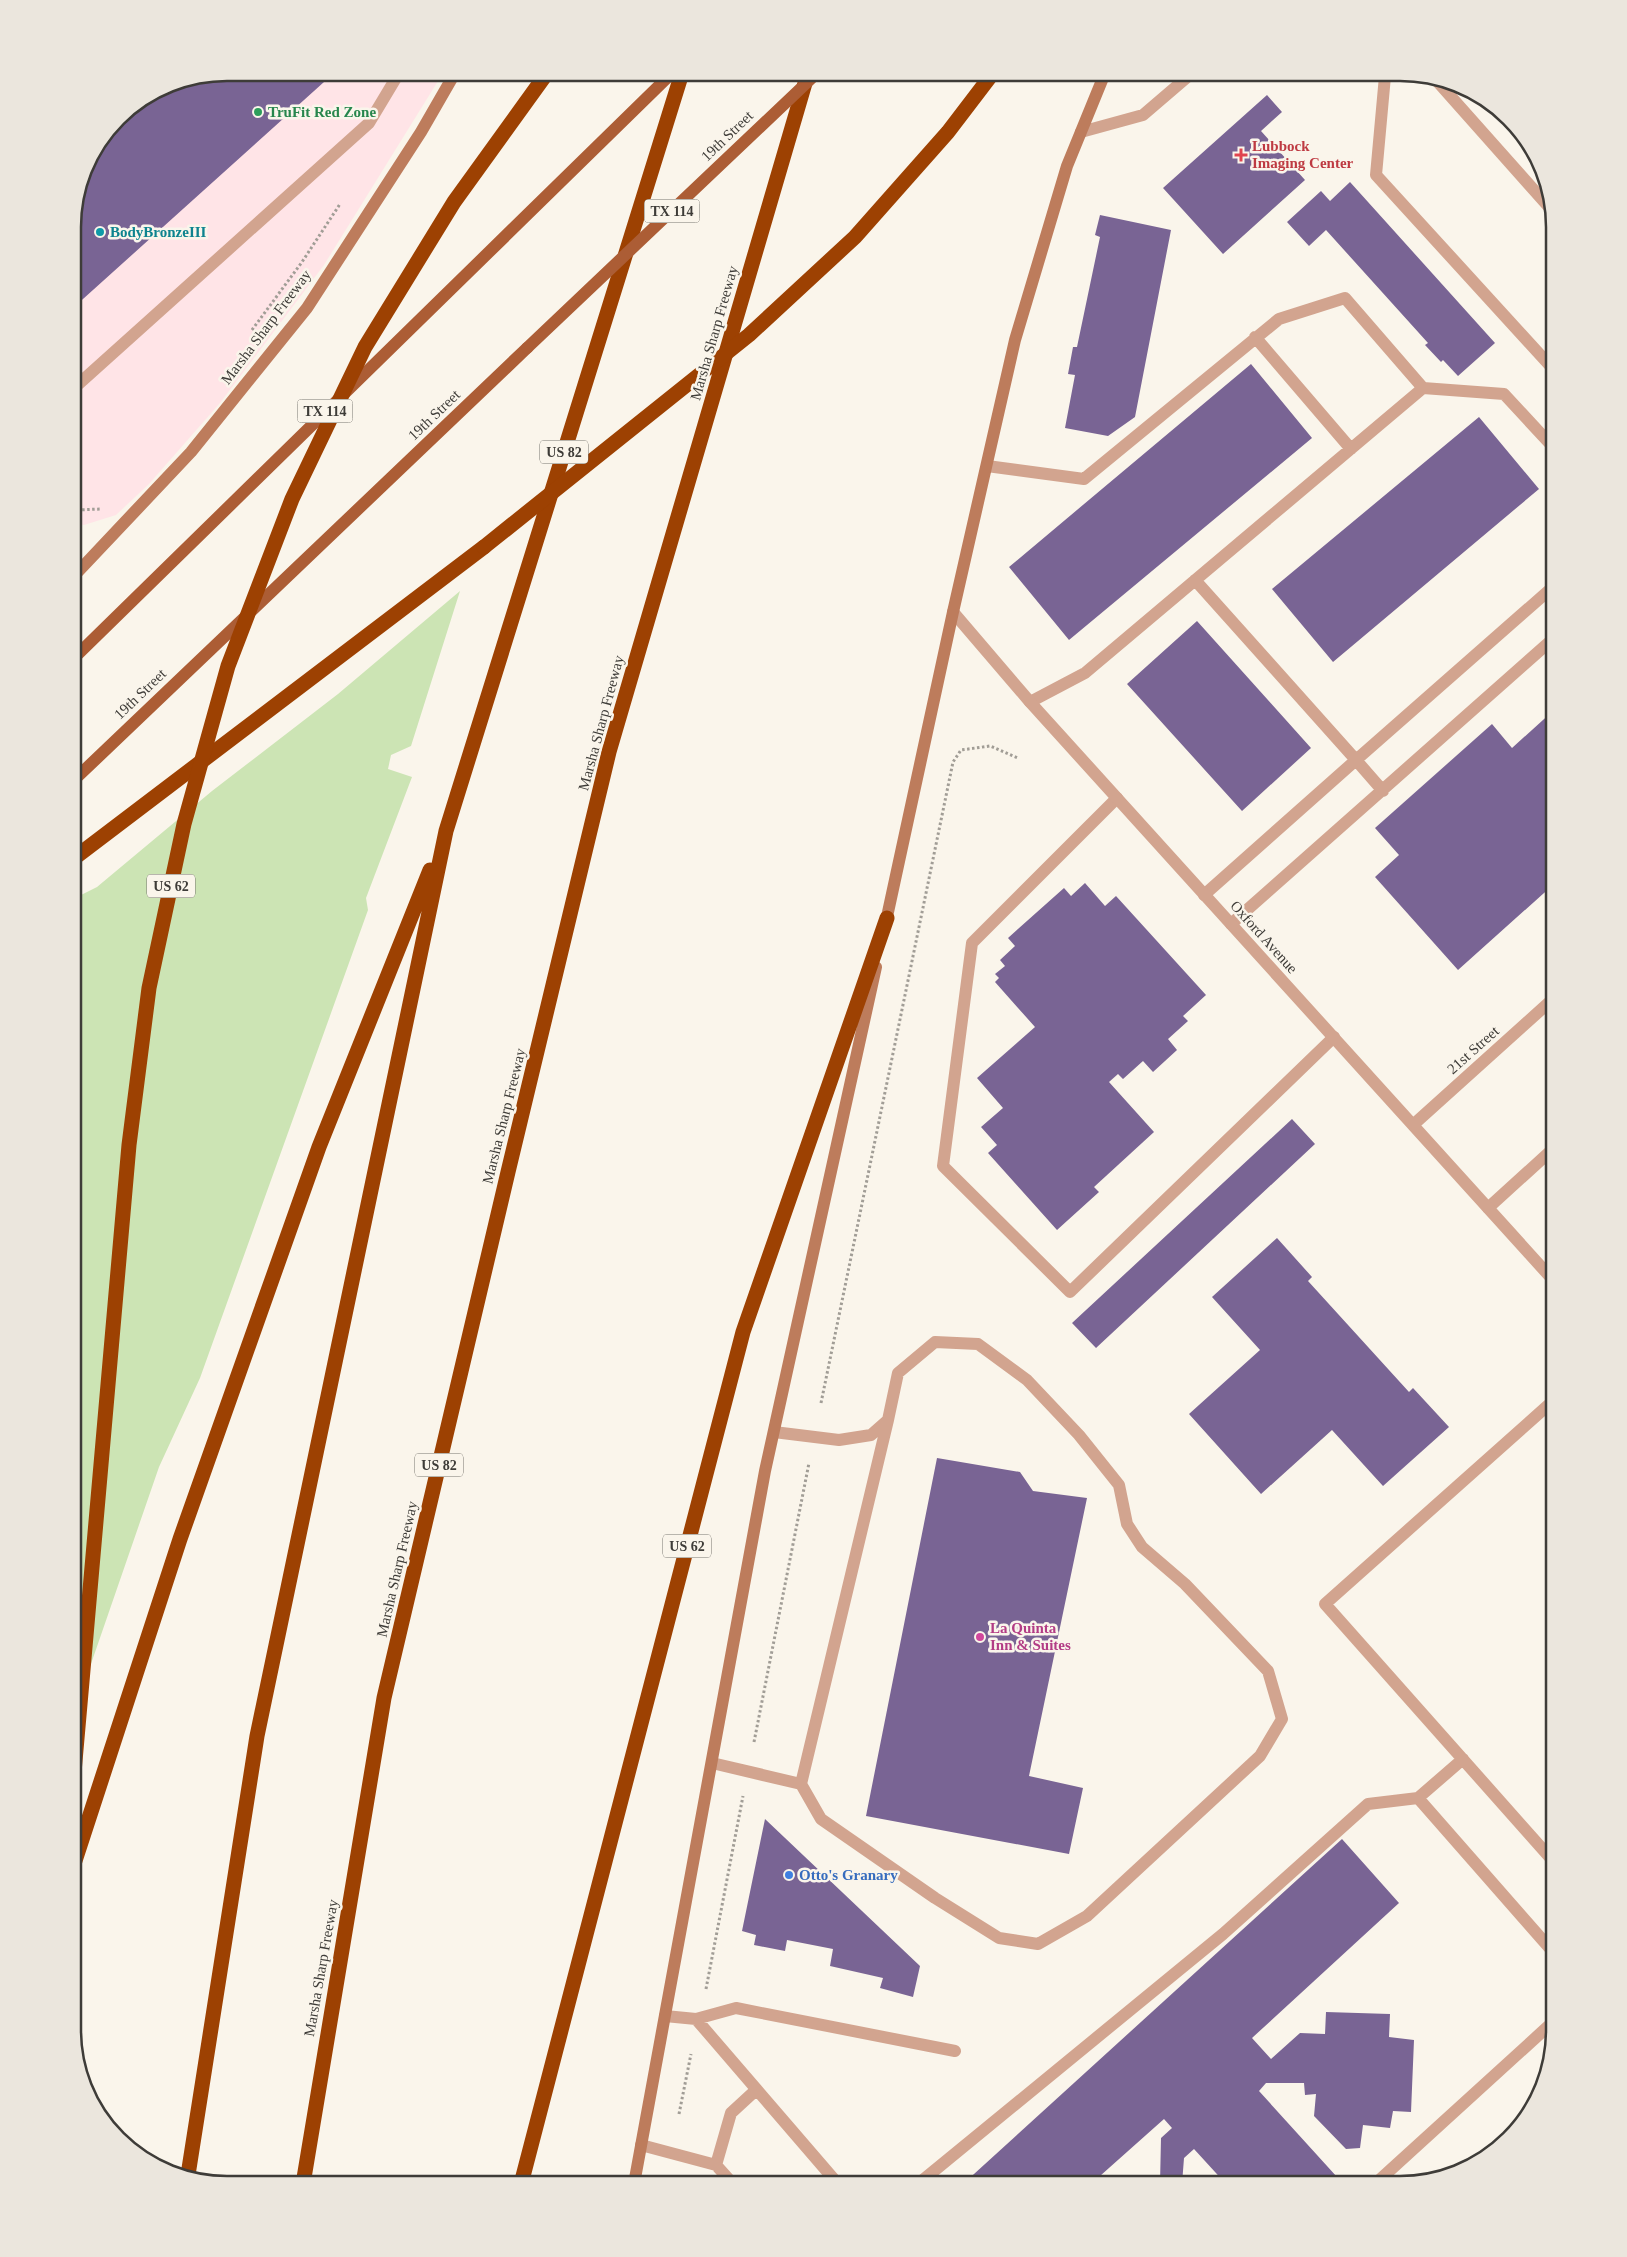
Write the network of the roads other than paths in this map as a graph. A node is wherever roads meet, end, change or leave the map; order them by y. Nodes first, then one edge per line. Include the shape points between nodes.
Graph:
1 (393, 82) edge
2 (450, 82) edge
3 (541, 82) edge
4 (663, 82) edge
5 (679, 82) edge
6 (805, 82) edge
7 (807, 82) edge
8 (986, 82) edge
9 (1101, 82) edge
10 (1182, 82) edge
11 (1382, 82) edge
12 (1443, 88) edge
13 (1081, 132) junction
14 (1543, 200) edge
15 (1255, 337) junction
16 (1546, 361) edge
17 (82, 381) edge
18 (1423, 388) junction
19 (1546, 439) edge
20 (1351, 449) junction
21 (987, 466) junction
22 (82, 562) edge
23 (1195, 580) junction
24 (1546, 593) edge
25 (953, 612) junction
26 (1546, 645) edge
27 (82, 649) edge
28 (1030, 702) junction
29 (1356, 760) junction
30 (82, 773) edge
31 (1383, 790) junction
32 (1117, 798) junction
33 (446, 831) junction
34 (82, 852) edge
35 (1204, 894) junction
36 (886, 918) junction
37 (1231, 924) junction
38 (1546, 1005) edge
39 (1334, 1037) junction
40 (1413, 1125) junction
41 (1546, 1155) edge
42 (1488, 1208) junction
43 (1546, 1272) edge
44 (1546, 1407) edge
45 (888, 1420) junction
46 (774, 1432) junction
47 (81, 1681) edge
48 (1463, 1759) junction
49 (712, 1763) junction
50 (801, 1784) junction
51 (1418, 1798) junction
52 (81, 1839) edge
53 (1546, 1853) edge
54 (1546, 1944) edge
55 (665, 2016) junction
56 (698, 2019) junction
57 (1546, 2028) edge
58 (955, 2051) dead end
59 (756, 2090) junction
60 (641, 2145) junction
61 (716, 2165) junction
62 (189, 2171) edge
63 (304, 2175) edge
64 (523, 2175) edge
65 (636, 2175) edge
66 (725, 2175) edge
67 (831, 2176) edge
68 (928, 2176) edge
69 (1384, 2176) edge

1 - 17 street via 369,123
2 - 22 main road, Marsha Sharp Freeway via 422,132 306,308 191,452
3 - 47 highway, US 62, bridge via 454,202 361,356 292,499 232,657 184,824 149,988 129,1145
4 - 27 main road, TX 114
5 - 33 highway, US 82
6 - 63 highway, Marsha Sharp Freeway / US 82 via 610,752 508,1172 384,1698
7 - 30 main road, 19th Street / TX 114, bridge
8 - 34 highway, bridge via 948,132 855,237 764,322 484,547
9 - 13 main road, US 62
10 - 13 street via 1143,115
11 - 16 street via 1376,175
12 - 14 street
13 - 21 main road, US 62 via 1067,166 1015,340
15 - 18 street via 1279,319 1345,298
15 - 20 street
15 - 21 street via 1084,479
18 - 19 street via 1504,394
18 - 20 street
20 - 23 street
21 - 25 main road, US 62
23 - 28 street via 1085,673
23 - 29 street
24 - 29 street
25 - 28 street, Oxford Avenue
25 - 36 main road, US 62
26 - 31 street
28 - 32 street, Oxford Avenue
29 - 31 street
29 - 35 street
31 - 37 street
32 - 35 street, Oxford Avenue
32 - 39 street via 972,943 943,1166 1070,1292
33 - 52 highway via 319,1147 180,1539
33 - 62 highway, US 82 via 257,1736
35 - 37 street, Oxford Avenue
36 - 46 main road
36 - 64 highway, US 62 via 743,1332
37 - 39 street, Oxford Avenue
38 - 40 street, 21st Street
39 - 40 street, Oxford Avenue
40 - 42 street, Oxford Avenue
41 - 42 street
42 - 43 street, Oxford Avenue
44 - 48 street via 1325,1604
45 - 46 street via 871,1435 839,1440
45 - 50 street
45 - 50 street via 898,1373 935,1342 978,1344 1026,1380 1079,1435 1119,1485 1127,1524 1142,1547 1185,1584 1268,1671 1282,1719 1260,1756 1087,1916 1038,1944 999,1938 935,1898 821,1818
46 - 49 main road
48 - 51 street
48 - 53 street
49 - 50 street
49 - 55 main road
51 - 54 street
51 - 68 street via 1368,1804 1223,1934
55 - 56 street
55 - 60 main road
56 - 58 street via 736,2008
56 - 59 street
57 - 69 street
59 - 61 street via 731,2113
59 - 67 street
60 - 61 street
60 - 65 main road
61 - 66 street

